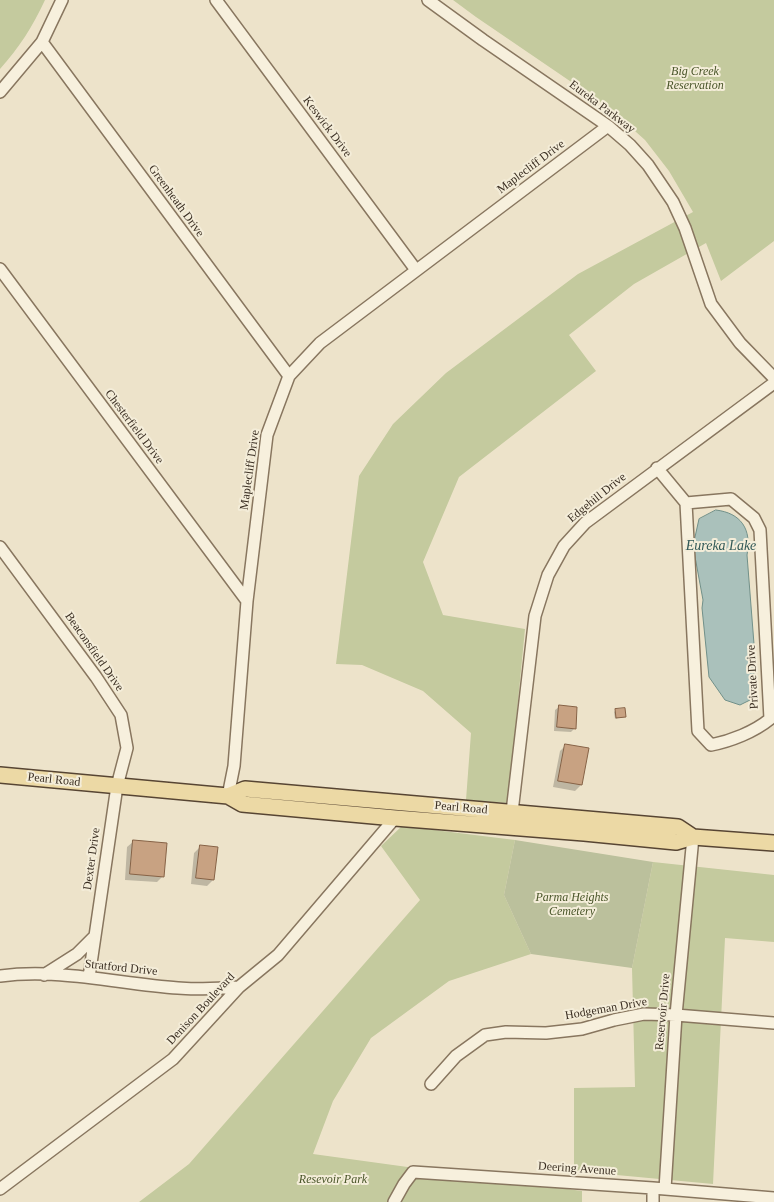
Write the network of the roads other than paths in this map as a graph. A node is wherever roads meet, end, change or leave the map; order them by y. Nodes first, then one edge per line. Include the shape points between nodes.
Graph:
1 (62, 0) edge
2 (216, 0) edge
3 (428, 0) edge
4 (42, 42) junction
5 (0, 92) edge
6 (608, 126) junction
7 (0, 269) edge
8 (416, 270) junction
9 (289, 376) junction
10 (774, 378) edge
11 (774, 384) edge
12 (657, 468) junction
13 (686, 503) junction
14 (0, 547) edge
15 (247, 601) junction
16 (0, 775) edge
17 (117, 786) junction
18 (228, 796) junction
19 (512, 812) junction
20 (395, 818) junction
21 (693, 837) junction
22 (774, 843) edge
23 (95, 936) junction
24 (44, 975) junction
25 (0, 976) edge
26 (89, 977) junction
27 (239, 987) junction
28 (676, 1015) junction
29 (774, 1024) edge
30 (431, 1084) dead end
31 (0, 1189) edge
32 (664, 1189) junction
33 (774, 1198) edge
34 (394, 1202) edge
35 (653, 1202) edge
36 (672, 1202) edge

1 - 4 street
2 - 8 street, Keswick Drive
3 - 6 street, Eureka Parkway
4 - 5 street
4 - 9 street, Greenheath Drive
6 - 8 street, Maplecliff Drive
6 - 10 street, Eureka Parkway via 630,145 659,180 685,228 711,304 740,343
7 - 15 street, Chesterfield Drive
8 - 9 street, Maplecliff Drive via 320,343
9 - 15 street, Maplecliff Drive via 267,435
11 - 12 street, Edgehill Drive
12 - 13 street
12 - 19 street, Edgehill Drive via 585,523 564,546 548,575 535,616
13 - 13 street, Private Drive via 731,499 754,518 760,530 770,719 746,733 711,744 698,731
14 - 17 street, Beaconsfield Drive via 121,715 127,748
15 - 18 street, Maplecliff Drive via 234,766
16 - 17 main road, Pearl Road
17 - 18 main road, Pearl Road
17 - 23 street, Dexter Drive
18 - 19 main road, Pearl Road via 245,789
18 - 20 main road, Pearl Road via 242,804
19 - 21 main road, Pearl Road via 678,828
20 - 21 main road, Pearl Road via 676,842
20 - 27 street, Denison Boulevard via 278,955
21 - 22 main road, Pearl Road
21 - 28 street, Reservoir Drive
23 - 24 street via 77,954
23 - 26 street, Dexter Drive
24 - 25 street, Stratford Drive
24 - 26 street, Stratford Drive
26 - 27 street, Stratford Drive via 179,988
27 - 31 street, Denison Boulevard via 173,1059
28 - 29 street, Hodgeman Drive
28 - 30 street, Hodgeman Drive via 644,1014 582,1029 546,1033 485,1035 456,1056
28 - 32 street, Reservoir Drive
32 - 33 street, Deering Avenue
32 - 34 street, Deering Avenue via 413,1172
32 - 35 street
32 - 36 street

